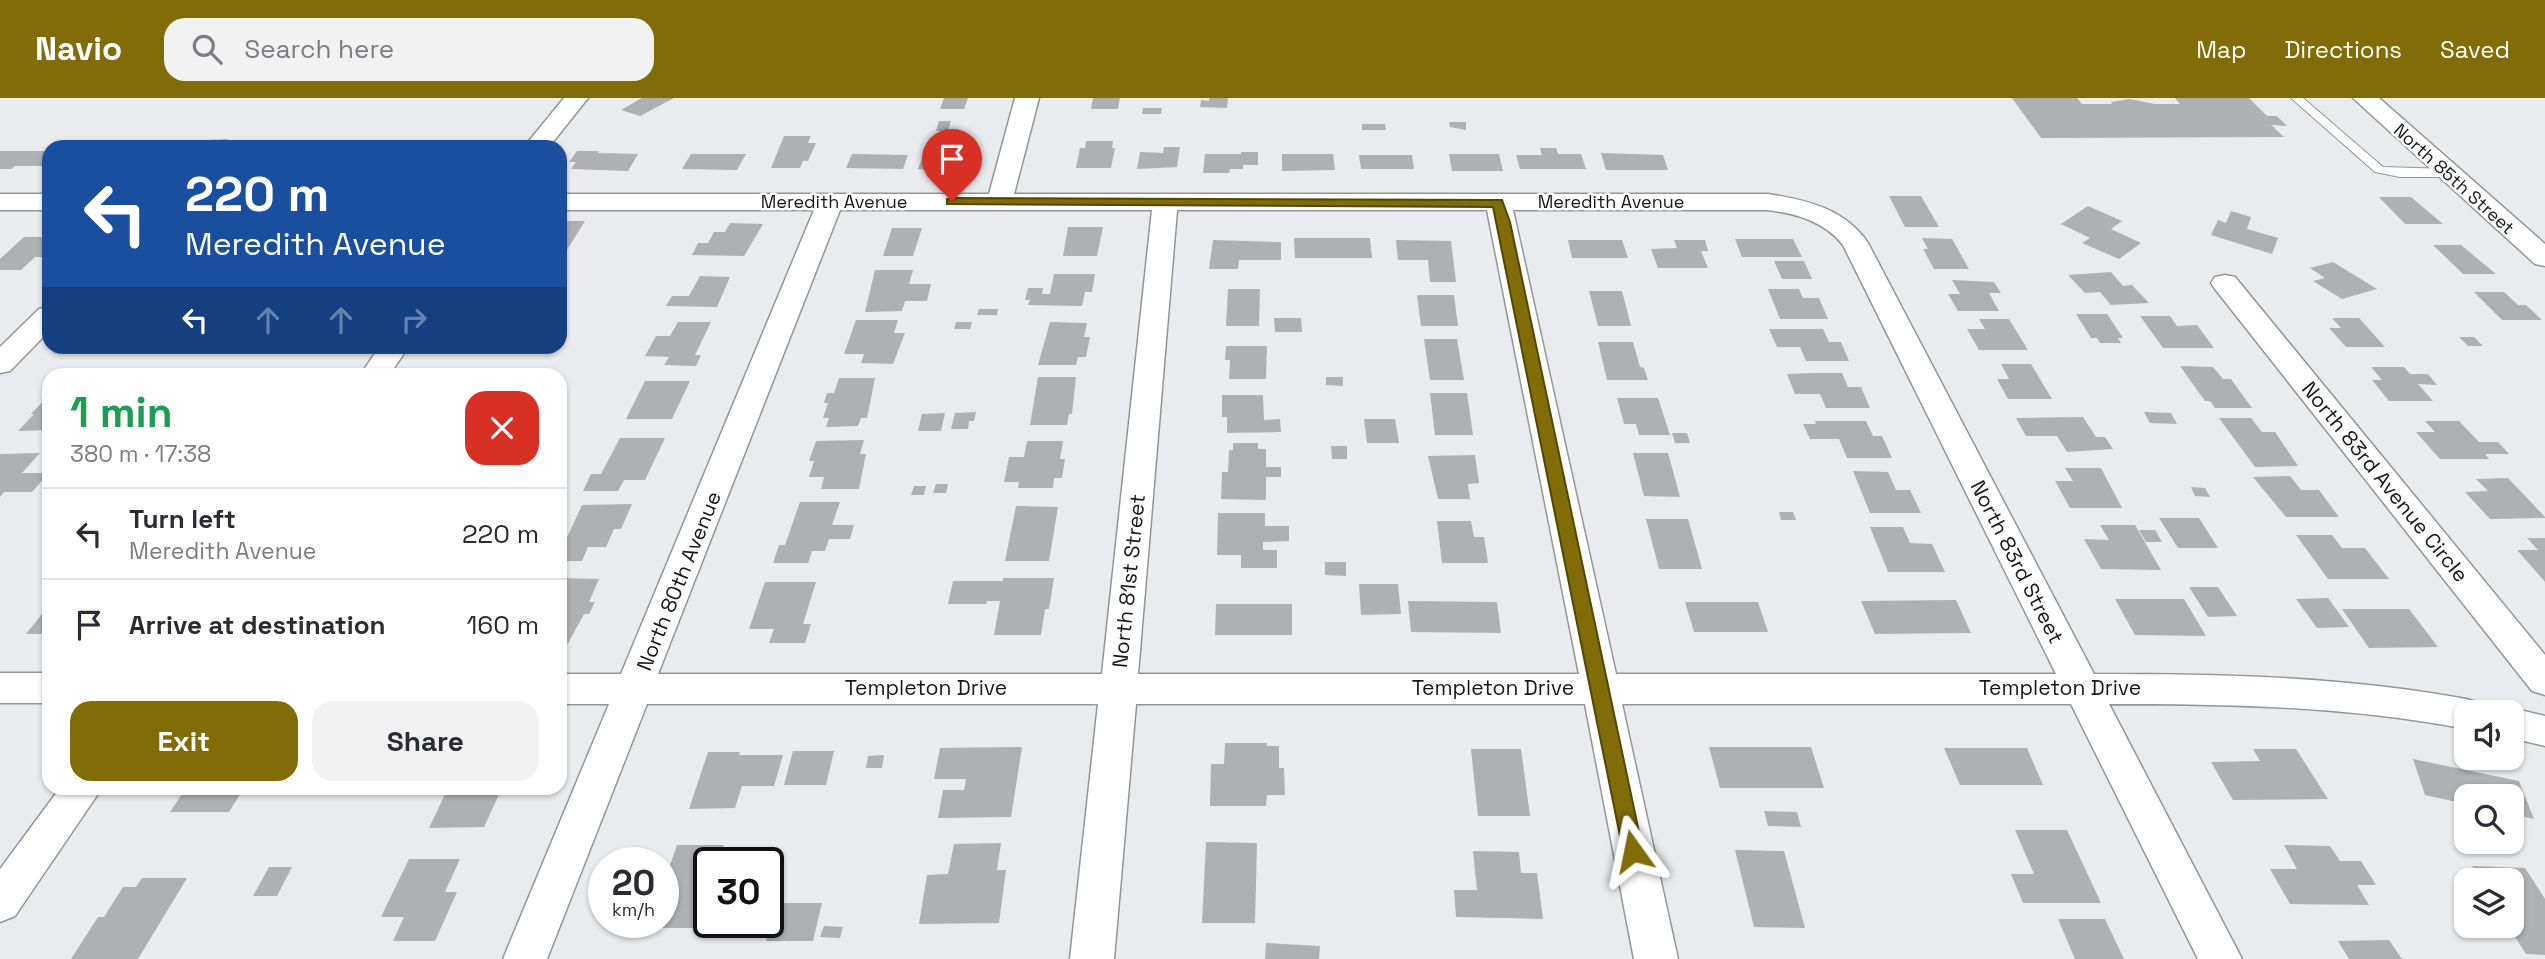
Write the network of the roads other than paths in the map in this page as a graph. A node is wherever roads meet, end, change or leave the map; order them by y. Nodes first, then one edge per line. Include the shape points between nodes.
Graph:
1 (576, 98) edge
2 (1027, 98) edge
3 (2296, 98) edge
4 (2365, 98) edge
5 (542, 140) edge
6 (2448, 173) junction
7 (1000, 201) junction
8 (0, 202) edge
9 (42, 202) edge
10 (567, 202) edge
11 (830, 203) junction
12 (1164, 203) junction
13 (1498, 203) junction
14 (1820, 215) joint
15 (2545, 258) edge
16 (2225, 283) dead end
17 (42, 322) edge
18 (0, 364) edge
19 (2545, 681) edge
20 (0, 688) edge
21 (42, 688) edge
22 (1118, 688) junction
23 (1600, 688) junction
24 (2083, 688) junction
25 (567, 689) edge
26 (635, 689) junction
27 (2454, 712) edge
28 (2524, 726) edge
29 (2545, 731) edge
30 (77, 795) edge
31 (0, 903) edge
32 (526, 959) edge
33 (1092, 959) edge
34 (1656, 959) edge
35 (2220, 959) edge

1 - 5 street
2 - 7 street
3 - 6 lane via 2379,170
4 - 6 street, North 85th Street
6 - 15 street, North 85th Street
7 - 11 street, Meredith Avenue
7 - 12 street, Meredith Avenue
8 - 9 street
10 - 11 street, Meredith Avenue
11 - 26 street, North 80th Avenue
12 - 13 street, Meredith Avenue
12 - 22 street, North 81st Street
13 - 14 street, Meredith Avenue via 1768,202
13 - 23 street
14 - 24 street, North 83rd Street via 1837,224 1855,243
16 - 19 street, North 83rd Avenue Circle
17 - 18 street
20 - 21 street
22 - 23 street, Templeton Drive
22 - 26 street, Templeton Drive
22 - 33 street, North 81st Street
23 - 24 street, Templeton Drive
23 - 34 street
24 - 27 street, Templeton Drive via 2244,688 2352,696
24 - 35 street, North 83rd Street
25 - 26 street, Templeton Drive
26 - 32 street, North 80th Avenue
28 - 29 street
30 - 31 street

